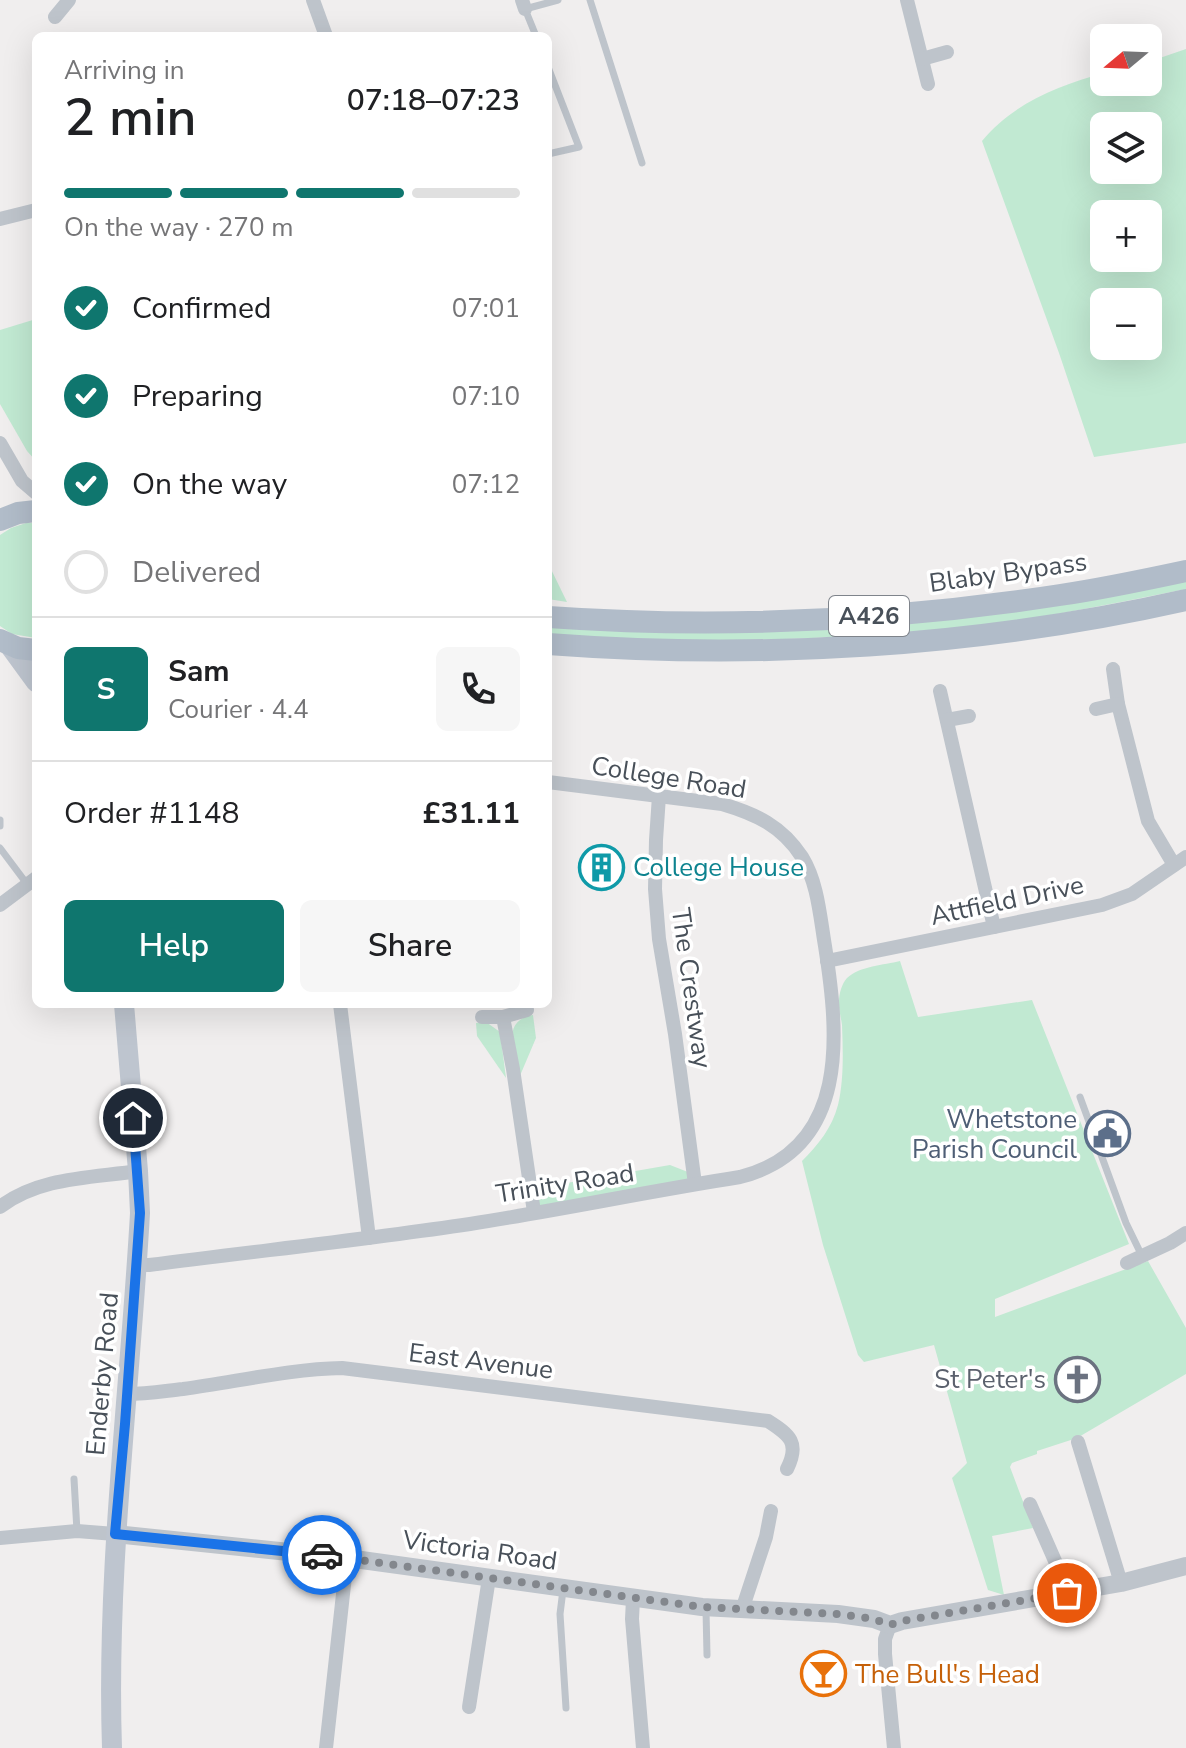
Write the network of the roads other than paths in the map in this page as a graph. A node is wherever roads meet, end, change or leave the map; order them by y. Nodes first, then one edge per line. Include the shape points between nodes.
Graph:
1 (69, 0) edge
2 (313, 0) edge
3 (558, 0) edge
4 (593, 0) edge
5 (907, 0) edge
6 (524, 4) edge
7 (55, 17) dead end
8 (325, 32) edge
9 (534, 32) edge
10 (947, 52) dead end
11 (922, 59) junction
12 (552, 77) edge
13 (928, 84) dead end
14 (552, 153) edge
15 (642, 163) dead end
16 (32, 211) edge
17 (0, 219) edge
18 (0, 443) edge
19 (32, 490) edge
20 (32, 511) edge
21 (0, 520) edge
22 (1186, 571) edge
23 (1186, 600) edge
24 (552, 617) edge
25 (3, 643) edge
26 (552, 644) edge
27 (32, 649) edge
28 (1113, 669) dead end
29 (32, 677) edge
30 (940, 691) dead end
31 (1118, 704) junction
32 (1096, 709) dead end
33 (969, 716) dead end
34 (947, 720) junction
35 (552, 783) edge
36 (659, 796) junction
37 (0, 848) edge
38 (1180, 861) edge
39 (31, 881) edge
40 (0, 905) edge
41 (994, 927) junction
42 (827, 961) junction
43 (124, 1008) edge
44 (340, 1008) edge
45 (527, 1010) dead end
46 (482, 1017) dead end
47 (503, 1017) junction
48 (1080, 1097) dead end
49 (138, 1171) junction
50 (695, 1184) junction
51 (0, 1207) edge
52 (534, 1212) junction
53 (1186, 1233) edge
54 (369, 1238) junction
55 (1142, 1256) junction
56 (1127, 1263) dead end
57 (137, 1265) junction
58 (127, 1394) junction
59 (1078, 1442) dead end
60 (787, 1469) dead end
61 (74, 1479) dead end
62 (1030, 1504) dead end
63 (771, 1511) dead end
64 (77, 1531) junction
65 (115, 1534) junction
66 (0, 1538) edge
67 (347, 1558) junction
68 (1186, 1566) edge
69 (489, 1578) junction
70 (1121, 1583) junction
71 (563, 1588) junction
72 (1067, 1593) junction
73 (633, 1599) junction
74 (706, 1607) junction
75 (742, 1610) junction
76 (890, 1625) junction
77 (707, 1655) dead end
78 (469, 1707) dead end
79 (566, 1708) dead end
80 (112, 1748) edge
81 (326, 1748) edge
82 (643, 1748) edge
83 (894, 1748) edge

1 - 7 street
2 - 8 street
3 - 6 lane
4 - 15 lane
5 - 11 street
6 - 9 lane
10 - 11 street
11 - 13 street
12 - 14 lane via 579,147
16 - 17 street
18 - 19 street
20 - 21 main road
22 - 24 main road, Blaby Bypass / A426 via 1060,595 848,618 705,622
23 - 26 main road, A426 via 1020,629 865,645 709,650
25 - 27 main road
25 - 29 main road
28 - 31 street
30 - 34 street
31 - 32 street
31 - 38 street via 1148,821
33 - 34 street
34 - 41 street
35 - 36 street, College Road
36 - 42 street, College Road via 745,811 785,836 814,884
36 - 50 street, The Crestway via 659,939
37 - 39 lane
38 - 41 street, Attfield Drive via 1132,894 1102,905
39 - 40 street
41 - 42 street, Attfield Drive
42 - 50 street, Trinity Road via 834,1050 819,1119 776,1165
43 - 49 main road, Enderby Road
44 - 54 street
45 - 47 street
46 - 47 street
47 - 52 street
48 - 55 lane
49 - 51 street via 51,1183
49 - 57 main road, Enderby Road
50 - 52 street, Trinity Road
52 - 54 street, Trinity Road
53 - 55 street
54 - 57 street, Trinity Road
55 - 56 street
57 - 58 main road, Enderby Road
58 - 60 street, East Avenue via 342,1368 768,1421 788,1434 793,1457
58 - 65 main road, Enderby Road
59 - 70 street
61 - 64 lane
62 - 72 street
63 - 75 street
64 - 65 street
64 - 66 street
65 - 67 street, Victoria Road
65 - 80 main road, Enderby Road
67 - 69 street, Victoria Road
67 - 81 street
68 - 70 street
69 - 71 street, Victoria Road
69 - 78 street
70 - 72 street
71 - 73 street, Victoria Road
71 - 79 lane
72 - 76 street
73 - 74 street, Victoria Road
73 - 82 street
74 - 75 street, Victoria Road
74 - 77 lane
75 - 76 street, Victoria Road via 838,1614
76 - 83 street via 885,1654

